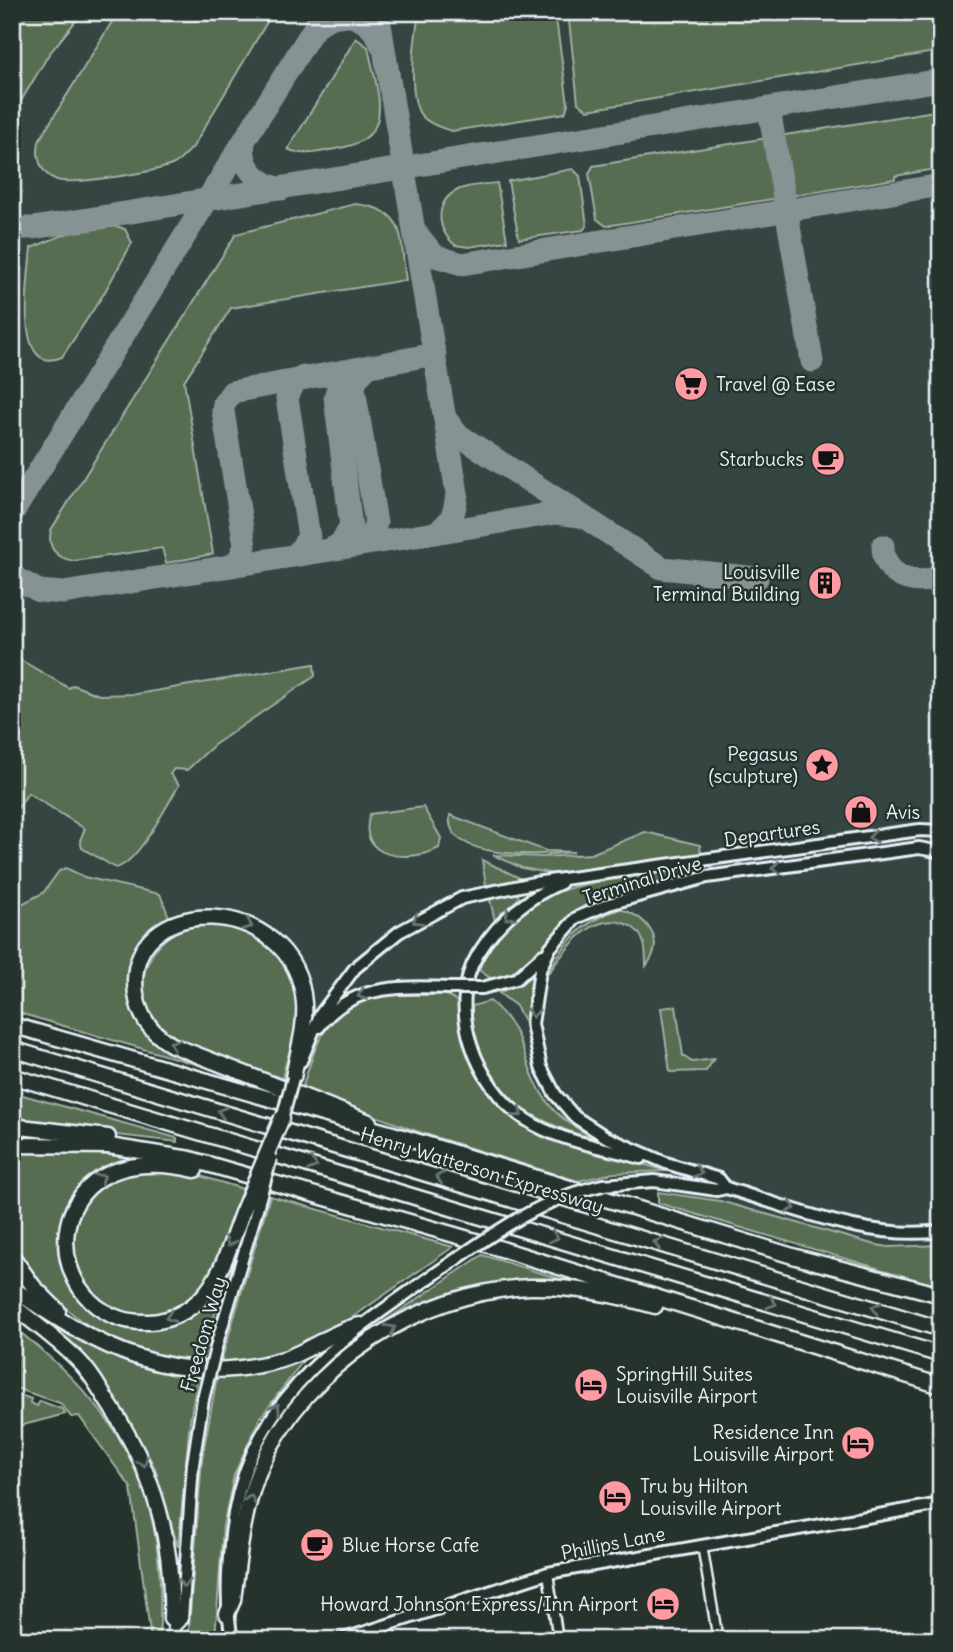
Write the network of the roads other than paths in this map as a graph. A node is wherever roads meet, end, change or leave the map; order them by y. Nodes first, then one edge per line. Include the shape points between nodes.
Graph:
1 (941, 831) edge
2 (941, 852) edge
3 (567, 880) junction
4 (554, 942) junction
5 (12, 1018) edge
6 (12, 1025) edge
7 (77, 1042) junction
8 (309, 1044) junction
9 (12, 1049) edge
10 (12, 1076) edge
11 (293, 1078) junction
12 (12, 1085) edge
13 (101, 1102) junction
14 (282, 1118) joint
15 (12, 1126) edge
16 (396, 1135) junction
17 (12, 1145) edge
18 (666, 1163) junction
19 (227, 1170) junction
20 (259, 1180) junction
21 (726, 1188) junction
22 (249, 1214) junction
23 (941, 1231) edge
24 (796, 1257) junction
25 (14, 1261) edge
26 (12, 1288) edge
27 (941, 1295) edge
28 (12, 1305) edge
29 (941, 1305) edge
30 (711, 1315) junction
31 (12, 1317) edge
32 (360, 1325) junction
33 (77, 1329) junction
34 (941, 1329) edge
35 (941, 1355) edge
36 (941, 1386) edge
37 (109, 1403) junction
38 (941, 1504) edge
39 (702, 1545) junction
40 (548, 1573) junction
41 (227, 1614) junction
42 (173, 1623) junction
43 (173, 1640) edge
44 (225, 1640) edge
45 (232, 1640) edge
46 (341, 1640) edge
47 (558, 1640) edge
48 (719, 1640) edge

1 -> 3 main road, Departures via 920,830
2 -> 4 main road, Terminal Drive via 919,848 707,877 596,907 576,918
3 -> 8 main road, Departures via 473,894 408,926 355,968 320,1015
3 -> 18 main road via 517,908 477,955 466,1016 472,1048 498,1094 535,1125
4 -> 8 main road, bridge via 516,979 482,988 386,989 357,995 324,1020
4 -> 18 main road, Terminal Drive via 540,970 533,1009 533,1039 547,1081 564,1106 587,1126
5 - 7 highway
6 - 7 highway
7 - 16 highway
8 - 11 main road
34 -> 9 highway, Henry Watterson Expressway
10 - 13 highway
11 - 14 main road, bridge
16 -> 11 highway via 159,1036 142,1014 135,985 141,958 155,938 185,920 218,916 251,925 276,942 297,973 304,1003
12 - 13 highway via 79,1105
13 -> 35 highway
14 - 22 highway, bridge
15 - 19 highway via 162,1146
16 - 24 highway
17 - 19 highway via 139,1149
18 -> 21 main road, Terminal Drive via 719,1179
19 - 20 highway
22 -> 20 highway via 211,1287 185,1311 166,1319 135,1322 104,1311 81,1290 67,1258 66,1236 74,1208 92,1184 118,1168 171,1166
20 - 30 highway via 479,1242
21 -> 23 main road, Terminal Drive via 860,1228 900,1233
21 - 32 main road, Terminal Drive, bridge via 654,1181 572,1193 526,1213
22 -> 42 main road, Freedom Way, bridge via 202,1399 182,1619
24 - 27 highway
24 - 29 highway via 808,1265
25 - 33 highway
26 - 33 highway
28 - 37 highway via 77,1359 104,1390
30 - 36 highway
41 -> 30 highway via 250,1499 269,1450 320,1381 384,1333 453,1301 528,1287 587,1289 692,1316
31 - 37 highway
32 - 33 highway via 293,1356 214,1371 147,1360
41 -> 32 main road, Terminal Drive via 232,1522 253,1450 293,1386
37 -> 42 highway via 140,1456 161,1512
38 - 39 main road, Phillips Lane
39 - 40 main road, Phillips Lane
39 - 48 street
40 - 46 main road, Phillips Lane
40 - 47 street
41 - 44 main road
41 - 45 main road
42 - 43 main road, Freedom Way

